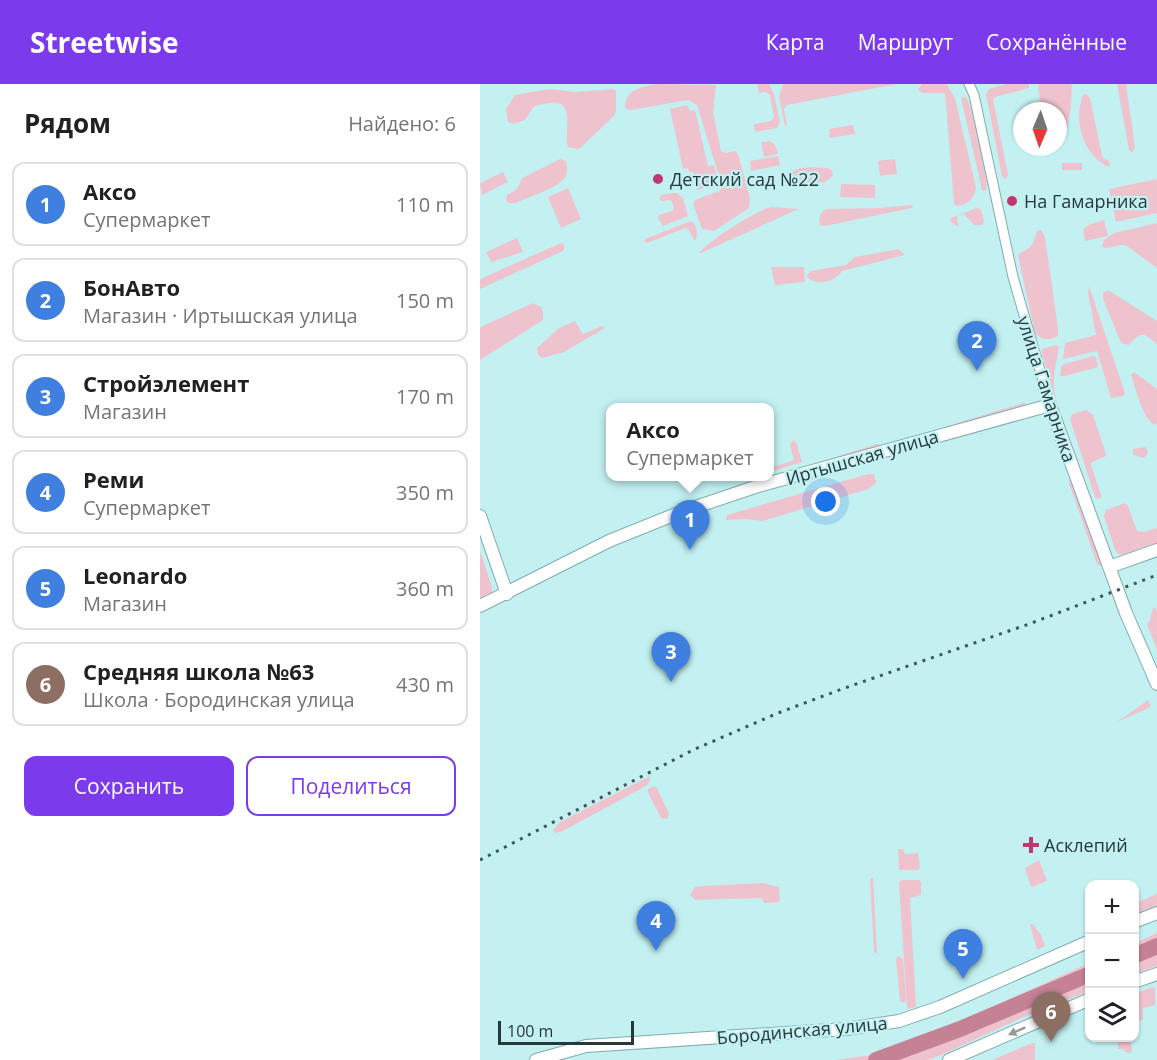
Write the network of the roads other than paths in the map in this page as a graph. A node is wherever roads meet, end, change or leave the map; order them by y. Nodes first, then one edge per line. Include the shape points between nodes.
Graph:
1 (969, 84) edge
2 (1050, 405) junction
3 (480, 516) edge
4 (1157, 549) edge
5 (1109, 567) junction
6 (507, 594) junction
7 (480, 606) edge
8 (1157, 684) edge
9 (1157, 913) edge
10 (1139, 920) edge
11 (1085, 943) edge
12 (1157, 974) edge
13 (1139, 980) edge
14 (1085, 1001) edge
15 (536, 1060) edge
16 (949, 1060) edge

1 - 2 street, улица Гамарника via 1013,277
2 - 5 main road, улица Гамарника
2 - 6 main road, Иртышская улица via 755,487 681,512 609,541
3 - 6 main road
4 - 5 main road
5 - 8 main road, улица Гамарника
6 - 7 main road, Иртышская улица
9 - 10 main road
11 - 15 main road, Бородинская улица via 940,1007 898,1021 846,1029 586,1046
12 - 13 main road
14 -> 16 main road

